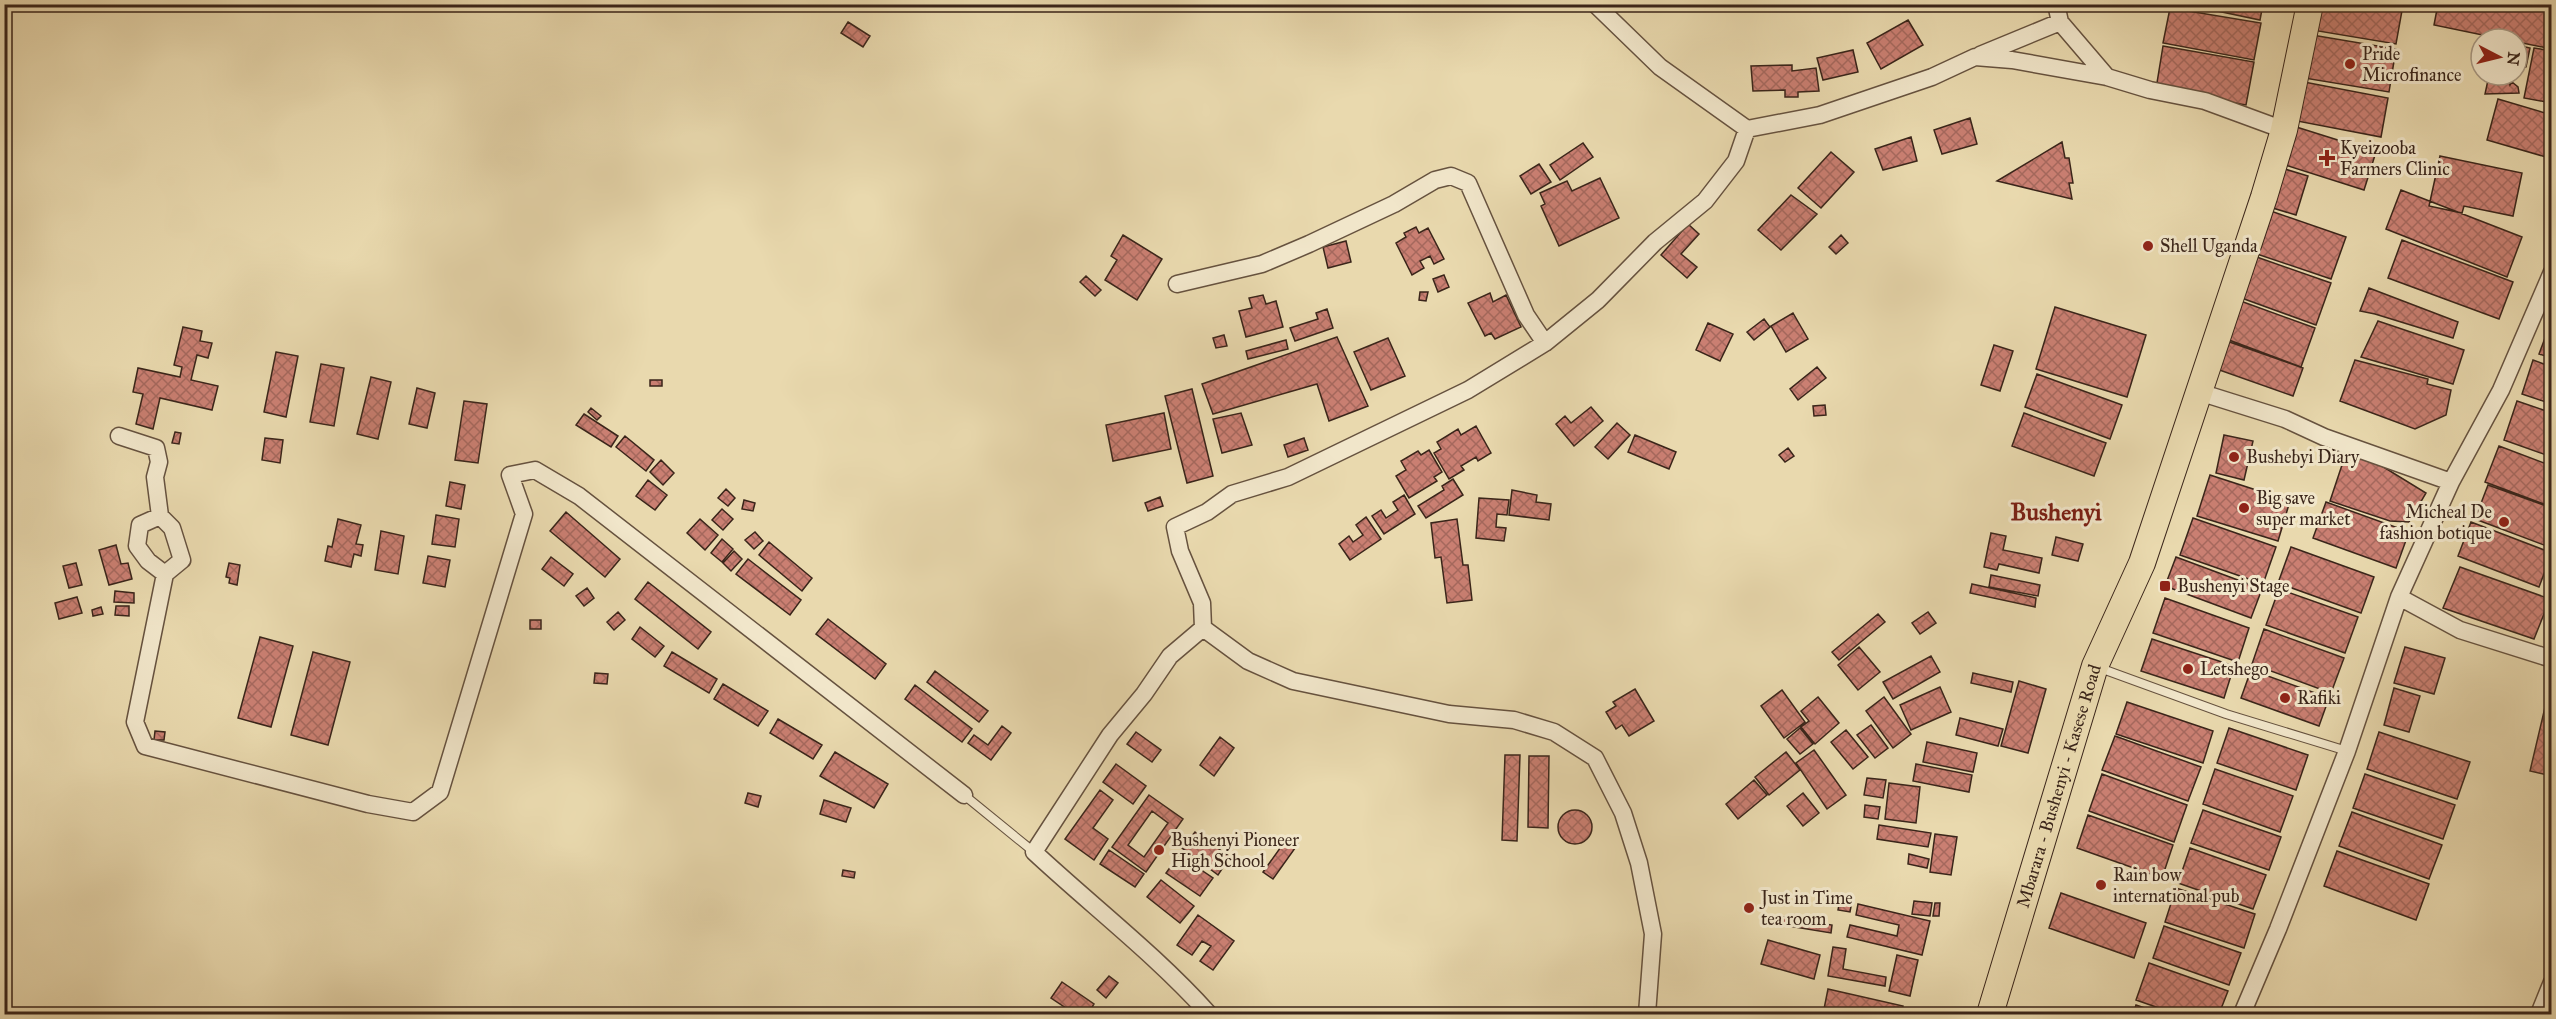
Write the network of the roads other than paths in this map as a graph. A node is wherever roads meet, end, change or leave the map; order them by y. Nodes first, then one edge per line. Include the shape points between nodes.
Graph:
1 (1595, 4) edge
2 (2056, 4) edge
3 (2310, 4) edge
4 (2060, 21) junction
5 (1975, 57) junction
6 (2107, 77) junction
7 (1747, 129) junction
8 (2284, 130) junction
9 (2552, 272) edge
10 (1177, 284) dead end
11 (1545, 343) junction
12 (2199, 392) junction
13 (119, 436) dead end
14 (2451, 482) junction
15 (160, 516) junction
16 (165, 573) junction
17 (2399, 597) junction
18 (1203, 628) junction
19 (2552, 659) edge
20 (2095, 666) junction
21 (2347, 751) junction
22 (964, 795) joint
23 (1034, 852) junction
24 (2552, 982) edge
25 (1209, 1014) edge
26 (1647, 1014) edge
27 (1990, 1014) edge
28 (2242, 1014) edge
29 (2539, 1014) edge

1 - 7 street via 1660,67
2 - 4 street
3 - 8 main road, Mbarara - Bushenyi - Kasese Road
4 - 5 street
4 - 6 street
5 - 6 street
5 - 7 street via 1932,77 1820,115
6 - 8 street via 2205,101
7 - 11 street via 1736,161 1705,201 1655,242 1598,300
8 - 12 main road, Mbarara - Bushenyi - Kasese Road
9 - 14 street via 2501,390
10 - 11 street via 1262,264 1383,209 1435,180 1451,176 1468,183 1526,315
11 - 18 street via 1458,395 1288,477 1232,494 1207,512 1175,527 1180,551 1202,603
12 - 14 street via 2285,419
12 - 20 main road, Mbarara - Bushenyi - Kasese Road via 2142,563
13 - 15 street via 156,448
14 - 17 street
15 - 16 street via 172,528 182,560
15 - 16 street via 140,525 136,546
16 - 22 street via 135,722 145,746 413,812 440,792 524,514 510,475 535,470 579,496
17 - 19 street via 2460,630
17 - 21 street
18 - 23 street via 1170,656 1110,735
18 - 26 street via 1248,661 1293,681 1449,714 1514,720 1554,732 1595,758 1623,813 1639,863 1653,934
20 - 21 lane via 2226,714
20 - 27 main road, Mbarara - Bushenyi - Kasese Road
21 - 28 street
22 - 23 lane
23 - 25 street via 1145,950
24 - 29 street

